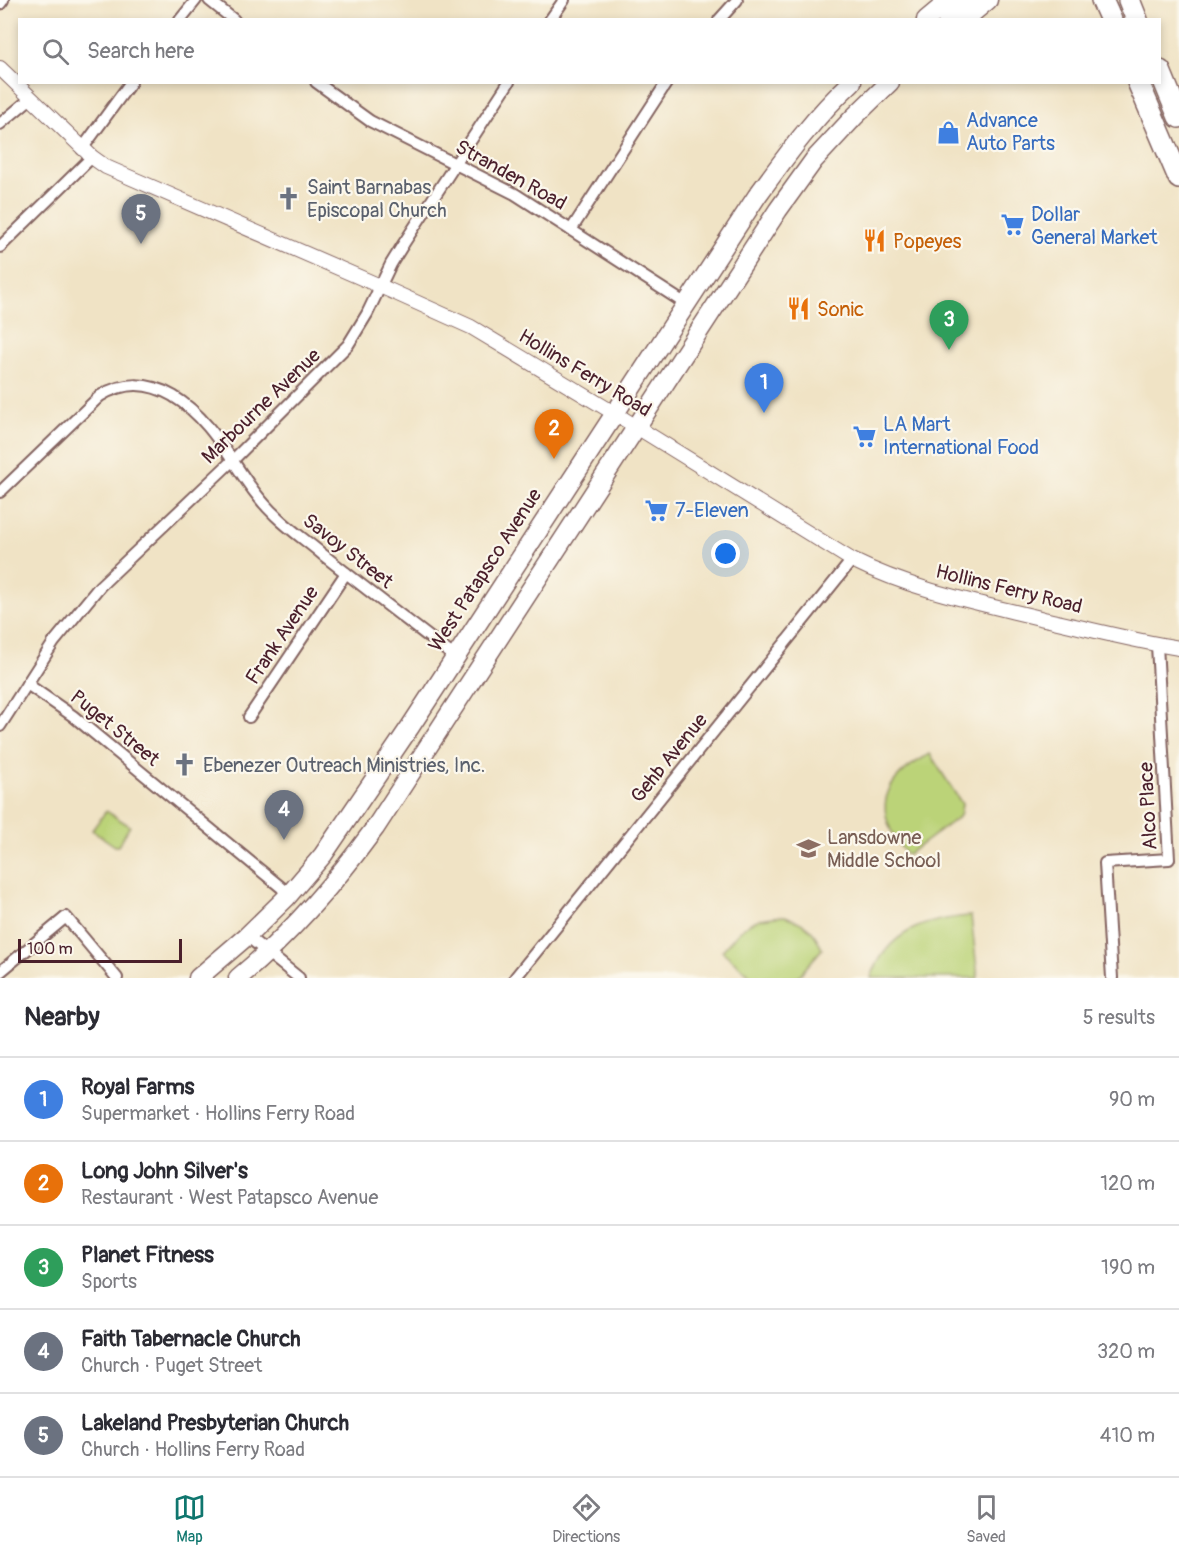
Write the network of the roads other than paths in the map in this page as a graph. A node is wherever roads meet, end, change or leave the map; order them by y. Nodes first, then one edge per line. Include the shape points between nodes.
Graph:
1 (3, 0) edge
2 (196, 0) edge
3 (209, 0) edge
4 (564, 0) edge
5 (737, 0) edge
6 (968, 0) edge
7 (988, 0) edge
8 (1102, 0) edge
9 (1129, 0) edge
10 (0, 4) edge
11 (939, 10) edge
12 (182, 18) edge
13 (232, 18) edge
14 (551, 18) edge
15 (721, 18) edge
16 (966, 18) edge
17 (1110, 18) edge
18 (1136, 18) edge
19 (0, 68) edge
20 (1161, 73) edge
21 (130, 84) edge
22 (319, 84) edge
23 (508, 84) edge
24 (666, 84) edge
25 (850, 84) edge
26 (888, 84) edge
27 (1139, 84) edge
28 (31, 98) junction
29 (1179, 117) edge
30 (0, 124) edge
31 (87, 153) junction
32 (456, 164) junction
33 (1179, 178) edge
34 (571, 230) junction
35 (724, 246) junction
36 (0, 247) edge
37 (380, 286) junction
38 (686, 304) junction
39 (708, 317) junction
40 (614, 413) junction
41 (636, 427) junction
42 (233, 460) junction
43 (0, 492) edge
44 (852, 560) junction
45 (346, 573) junction
46 (1157, 645) junction
47 (1179, 648) edge
48 (455, 657) junction
49 (27, 684) junction
50 (249, 717) dead end
51 (0, 726) edge
52 (287, 897) junction
53 (247, 936) junction
54 (268, 953) junction
55 (0, 972) edge
56 (117, 978) edge
57 (198, 978) edge
58 (238, 978) edge
59 (299, 978) edge
60 (515, 978) edge
61 (1112, 978) edge

1 - 10 street
2 - 12 street
3 - 13 street
4 - 14 street
5 - 15 street
6 - 11 main road
7 - 16 main road
8 - 17 highway
9 - 18 highway
19 - 28 street, Hollins Ferry Road
20 - 29 highway
21 - 31 street
22 - 32 street, Stranden Road via 370,121
23 - 32 street, Marbourne Avenue
24 - 34 street
25 - 35 main road, West Patapsco Avenue via 795,145
26 - 39 main road via 814,160
27 - 33 highway
28 - 30 street
28 - 31 street, Hollins Ferry Road
31 - 36 street
31 - 37 street, Hollins Ferry Road via 123,176
32 - 34 street, Stranden Road via 515,194
32 - 37 street, Marbourne Avenue
34 - 38 street, Stranden Road
35 - 38 main road, West Patapsco Avenue
35 - 39 main road via 729,253 728,262 701,304
37 - 40 street, Hollins Ferry Road via 471,327
37 - 42 street, Marbourne Avenue via 348,345
38 - 40 main road, West Patapsco Avenue
39 - 41 main road
40 - 41 street, Hollins Ferry Road
40 - 48 main road, West Patapsco Avenue
41 - 44 street, Hollins Ferry Road
41 - 54 main road via 375,828 311,910
42 - 43 street, Savoy Street via 204,421 188,407 157,388 128,384 100,396
42 - 45 street, Savoy Street via 251,489 277,517
42 - 49 street, Marbourne Avenue via 100,586 54,642
44 - 46 street, Hollins Ferry Road via 910,585
44 - 60 street, Gehb Avenue
45 - 48 street, Savoy Street
45 - 50 street, Frank Avenue
46 - 47 street, Hollins Ferry Road
46 - 61 street, Alco Place via 1168,859 1105,863
48 - 52 main road, West Patapsco Avenue via 352,815
49 - 51 street, Marbourne Avenue
49 - 52 street, Puget Street via 91,730 282,888
52 - 53 main road, West Patapsco Avenue
53 - 54 street
53 - 57 main road, West Patapsco Avenue
54 - 58 main road
54 - 59 street
55 - 56 street via 66,917

